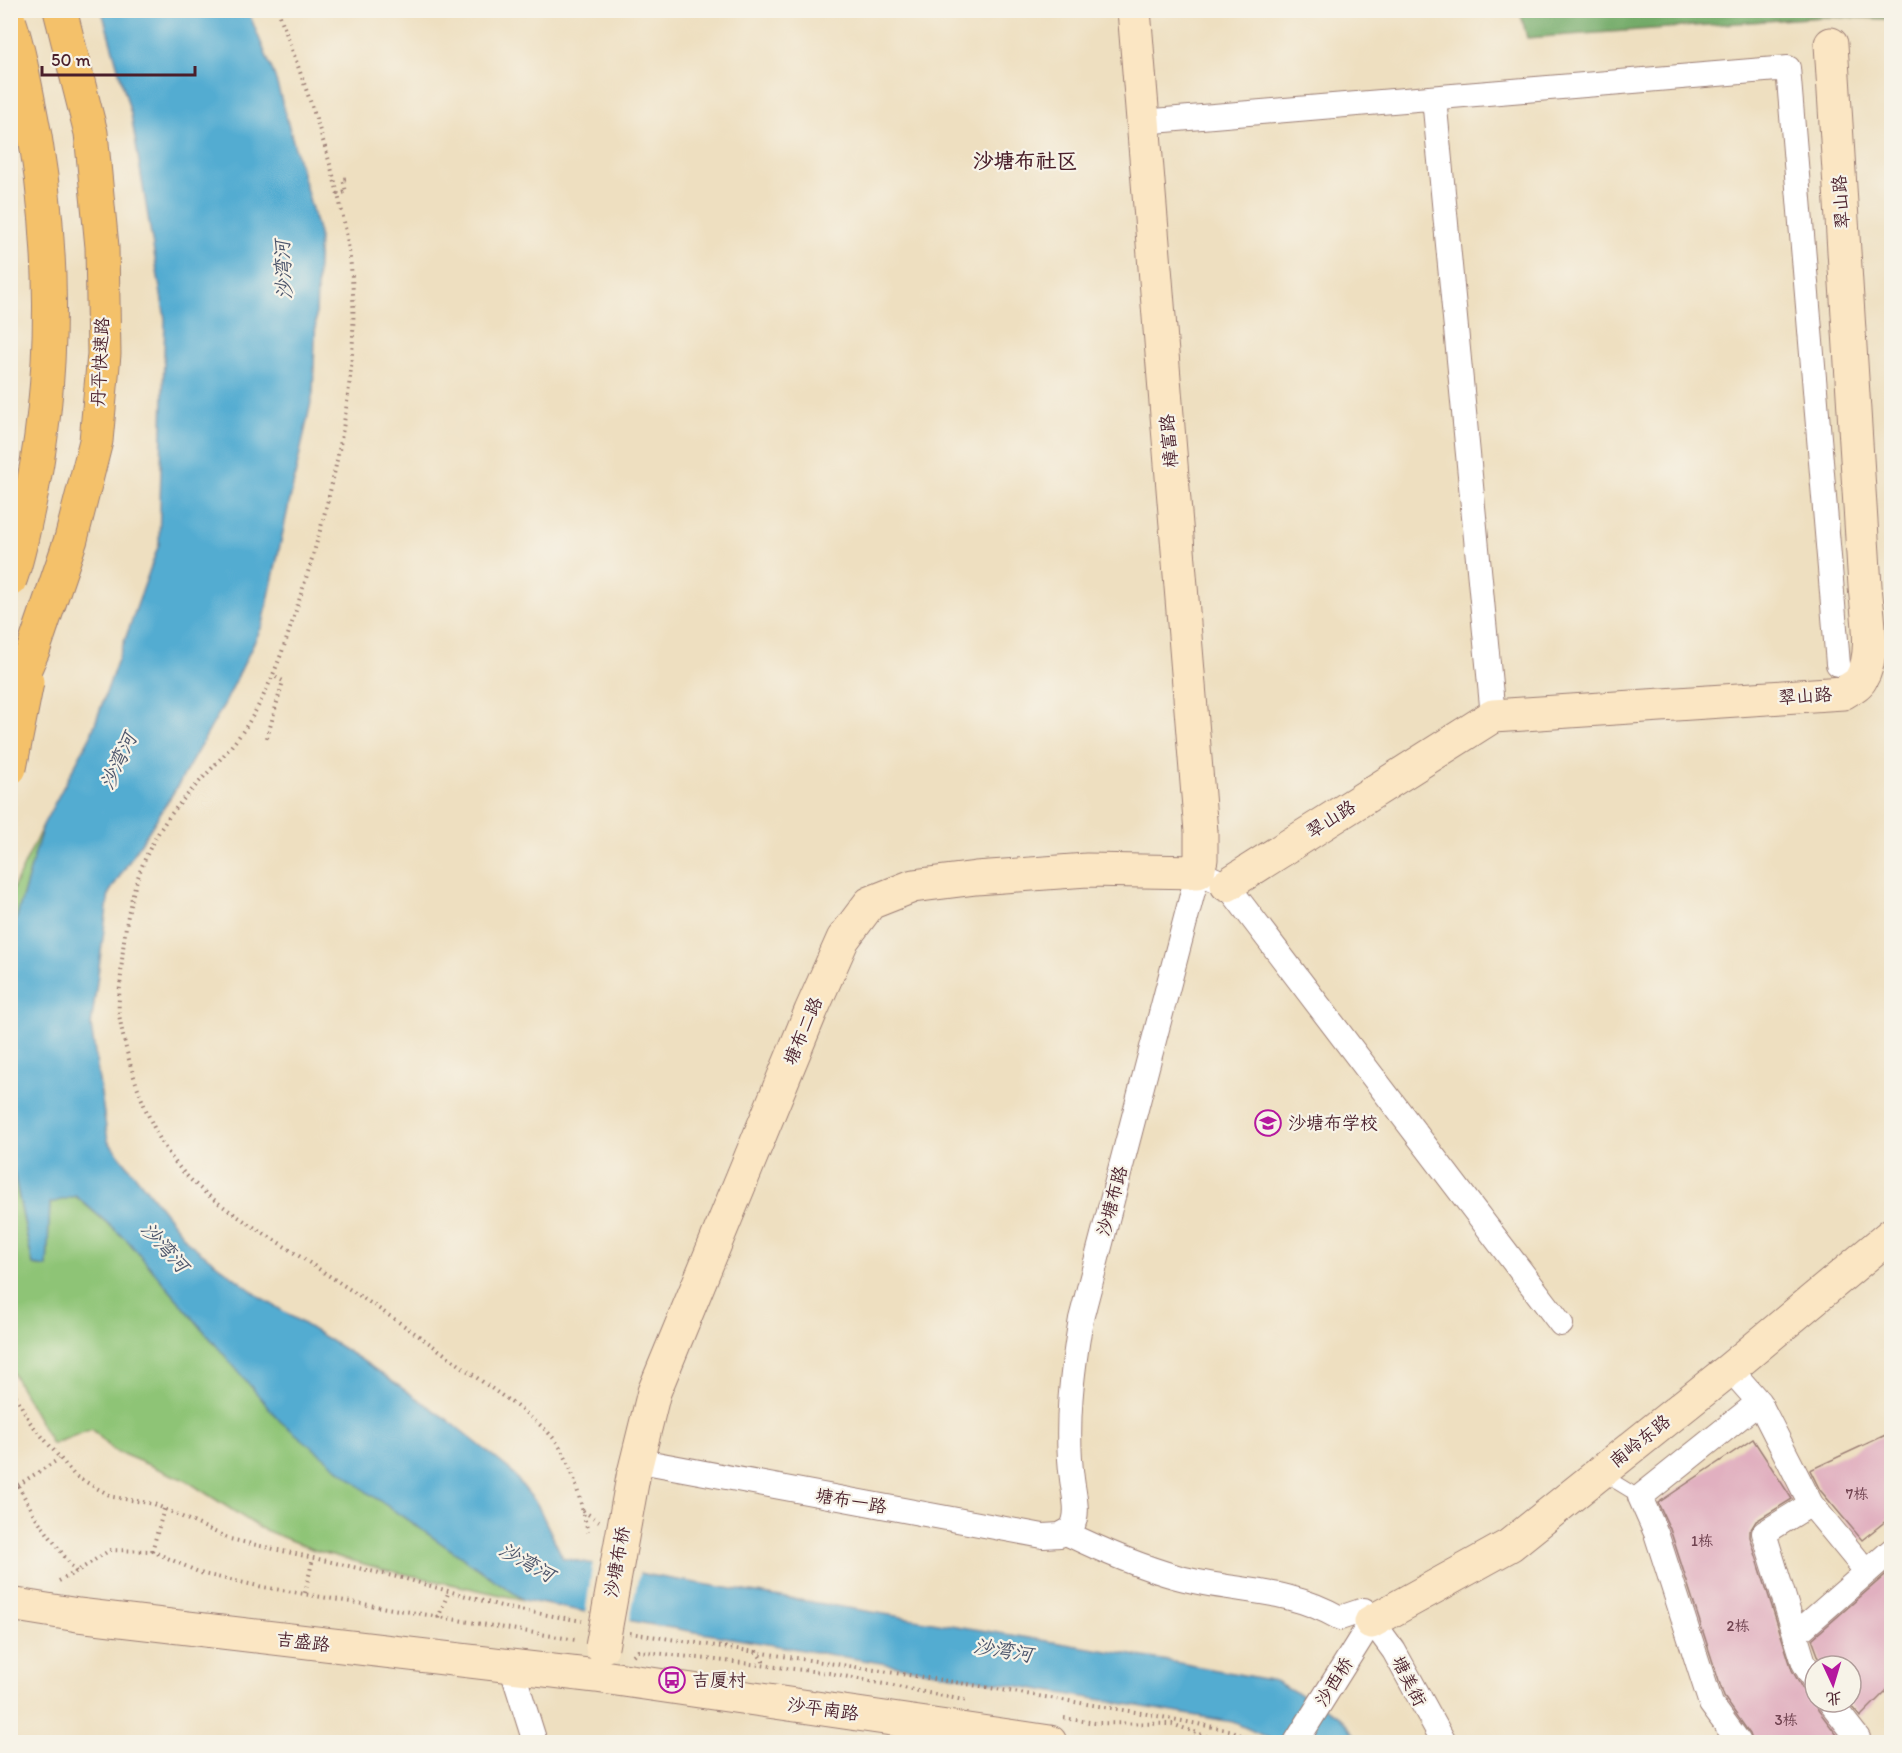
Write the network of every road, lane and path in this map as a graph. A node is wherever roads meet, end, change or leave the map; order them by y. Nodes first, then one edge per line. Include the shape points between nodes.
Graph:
1 (60, 10) edge
2 (278, 10) edge
3 (1134, 10) edge
4 (10, 23) edge
5 (1831, 44) dead end
6 (1434, 98) junction
7 (1143, 122) junction
8 (350, 178) dead end
9 (337, 194) junction
10 (48, 352) junction
11 (10, 528) edge
12 (10, 580) edge
13 (34, 648) junction
14 (1838, 664) dead end
15 (272, 675) junction
16 (10, 703) edge
17 (1493, 717) junction
18 (267, 738) dead end
19 (10, 768) edge
20 (1213, 878) junction
21 (1892, 1234) edge
22 (1561, 1324) dead end
23 (1730, 1369) junction
24 (1759, 1402) junction
25 (59, 1459) dead end
26 (634, 1468) junction
27 (1600, 1473) junction
28 (18, 1485) dead end
29 (1640, 1497) junction
30 (1811, 1504) junction
31 (164, 1509) dead end
32 (582, 1510) junction
33 (587, 1514) dead end
34 (588, 1532) dead end
35 (1066, 1533) junction
36 (1892, 1550) edge
37 (152, 1551) dead end
38 (313, 1558) dead end
39 (76, 1572) dead end
40 (1867, 1572) junction
41 (59, 1581) dead end
42 (449, 1591) dead end
43 (305, 1593) dead end
44 (10, 1604) edge
45 (438, 1618) dead end
46 (1371, 1622) junction
47 (1796, 1635) junction
48 (756, 1650) dead end
49 (1803, 1660) edge
50 (599, 1662) junction
51 (763, 1665) dead end
52 (511, 1666) junction
53 (1839, 1714) edge
54 (1854, 1741) dead end
55 (535, 1743) edge
56 (1050, 1743) edge
57 (1296, 1743) edge
58 (1444, 1743) edge
59 (1739, 1743) edge

1 - 13 highway, 丹平快速路, bridge via 91,133 102,247 104,354 96,441 70,539
2 - 9 path
3 - 7 street, 樟富路
4 - 10 highway, bridge via 37,139 48,224
5 - 17 street, 翠山路 via 1865,586 1868,652 1860,681 1843,693
6 - 7 street
6 - 14 street via 1788,68
6 - 17 street
7 - 20 street, 樟富路 via 1201,859
8 - 9 path via 343,178 346,192
9 - 15 path via 349,248 353,296 351,354 338,465 316,548
10 - 11 highway, bridge via 29,459
10 - 12 highway, bridge via 39,460
13 - 16 highway, 丹平快速路, bridge
13 - 19 highway, bridge
15 - 18 path via 283,681
15 - 32 path via 250,720 165,822 127,907 118,1012 150,1120 159,1139 192,1181 451,1359 554,1439
17 - 20 street, 翠山路
20 - 22 street
20 - 26 street, 塘布二路 via 1088,870 976,878 913,886 870,903 843,939 811,1011 654,1392
20 - 35 street, 沙塘布路 via 1081,1319 1069,1428 1076,1517
21 - 23 street, 南岭东路
23 - 24 street
23 - 27 street, 南岭东路
24 - 29 street
24 - 30 street
25 - 28 path
26 - 35 street, 塘布一路 via 1042,1536
26 - 50 street, 沙塘布桥, bridge
27 - 29 lane
27 - 46 street, 南岭东路 via 1510,1545
29 - 59 street via 1656,1533 1711,1704
30 - 40 street
30 - 47 street via 1764,1533
31 - 37 path
32 - 33 path
32 - 34 path
35 - 46 street via 1128,1561 1178,1577 1264,1590 1322,1608 1340,1618 1364,1610
36 - 40 street
38 - 43 path
39 - 41 path
40 - 47 street
42 - 45 path
44 - 52 street, 吉盛路 via 90,1617
46 - 57 street, 沙西桥
46 - 58 street, 塘美街 via 1394,1651
47 - 49 street
48 - 51 path
50 - 52 street, 吉盛路
50 - 56 street, 沙平南路
52 - 55 street
53 - 54 street via 1858,1738

